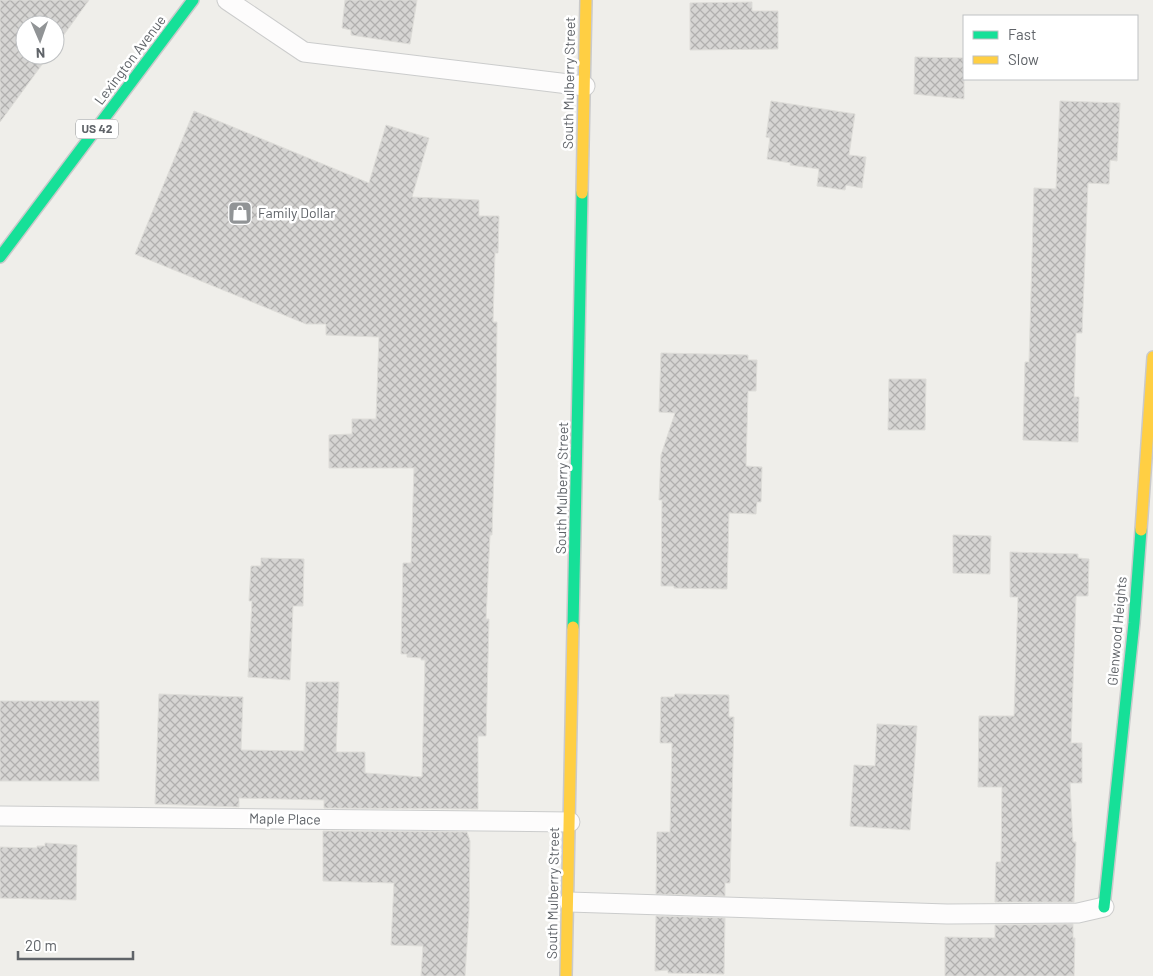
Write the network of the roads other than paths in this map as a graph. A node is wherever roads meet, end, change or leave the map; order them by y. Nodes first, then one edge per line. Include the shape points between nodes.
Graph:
1 (193, 0) edge
2 (227, 0) edge
3 (586, 0) edge
4 (585, 86) junction
5 (0, 257) edge
6 (1153, 357) edge
7 (0, 816) edge
8 (570, 822) junction
9 (569, 902) junction
10 (1104, 907) joint
11 (566, 976) edge

1 - 5 street, Lexington Avenue / US 42
2 - 4 lane via 304,52
3 - 4 street, South Mulberry Street
4 - 8 street, South Mulberry Street
6 - 10 street, Glenwood Heights via 1134,623
7 - 8 lane, Maple Place
8 - 9 street, South Mulberry Street
9 - 10 lane via 948,914 1078,913
9 - 11 street, South Mulberry Street

